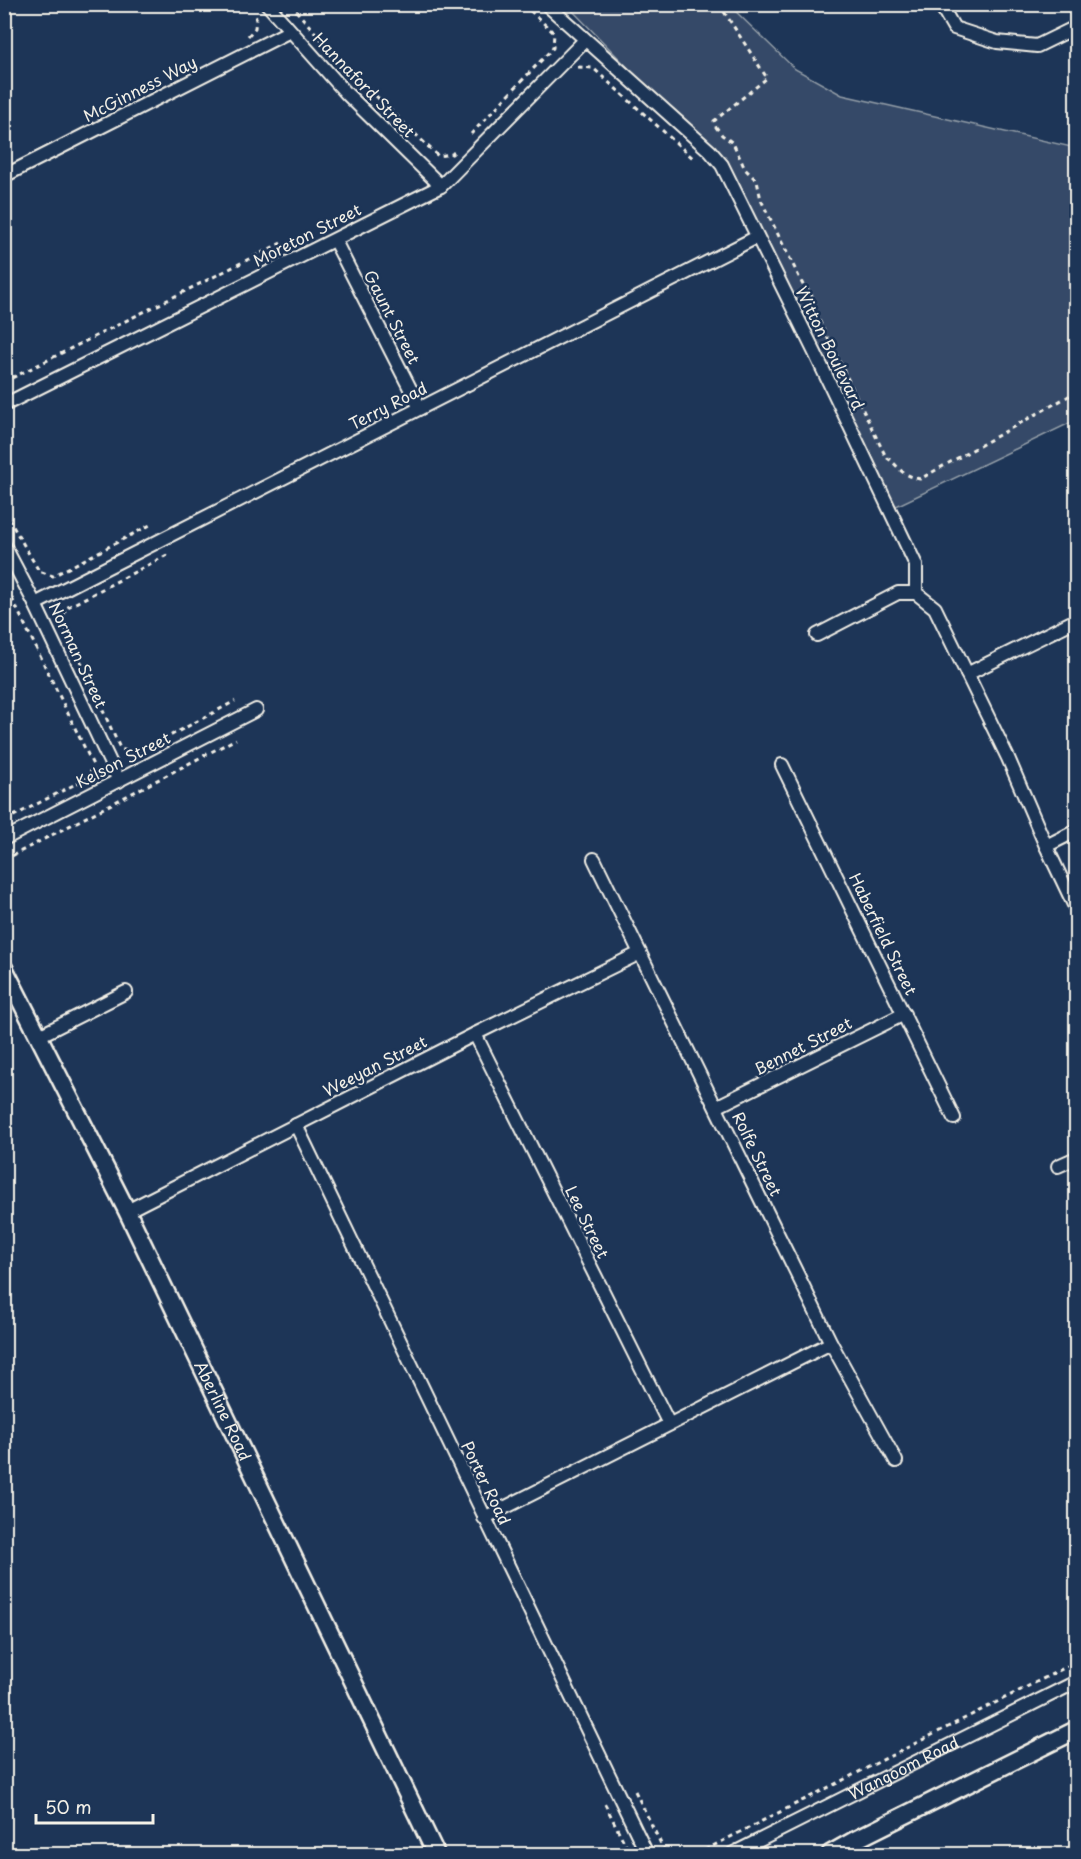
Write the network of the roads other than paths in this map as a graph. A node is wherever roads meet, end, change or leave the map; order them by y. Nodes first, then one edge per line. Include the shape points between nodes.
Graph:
1 (267, 4) edge
2 (546, 4) edge
3 (940, 4) edge
4 (1077, 27) edge
5 (290, 31) junction
6 (585, 40) junction
7 (4, 176) edge
8 (441, 186) junction
9 (757, 237) junction
10 (335, 241) junction
11 (4, 405) edge
12 (420, 408) junction
13 (4, 545) edge
14 (916, 593) junction
15 (35, 604) junction
16 (1077, 620) edge
17 (817, 635) dead end
18 (967, 674) junction
19 (256, 710) dead end
20 (782, 765) dead end
21 (119, 781) junction
22 (1077, 831) edge
23 (4, 839) edge
24 (1046, 846) junction
25 (594, 859) dead end
26 (1077, 909) edge
27 (640, 953) junction
28 (4, 968) edge
29 (126, 992) dead end
30 (904, 1014) junction
31 (474, 1034) junction
32 (39, 1036) junction
33 (716, 1107) junction
34 (954, 1118) dead end
35 (296, 1125) junction
36 (1077, 1158) edge
37 (1058, 1166) dead end
38 (127, 1211) junction
39 (831, 1343) junction
40 (669, 1424) junction
41 (896, 1461) dead end
42 (484, 1518) junction
43 (1077, 1682) edge
44 (1077, 1730) edge
45 (436, 1854) edge
46 (647, 1854) edge
47 (732, 1854) edge
48 (830, 1854) edge

1 - 5 street, Hannaford Street
2 - 6 street, Witton Boulevard
3 - 4 street via 954,28 997,42 1037,46
5 - 7 street, McGinness Way
5 - 8 street, Hannaford Street via 347,94
6 - 8 street, Moreton Street
6 - 9 street, Witton Boulevard via 710,151 722,165
8 - 10 street, Moreton Street
9 - 12 street, Terry Road
9 - 14 street, Witton Boulevard via 916,565
10 - 11 street, Moreton Street
10 - 12 street, Gaunt Street
12 - 15 street, Terry Road
13 - 15 street, Norman Street
14 - 17 street via 898,593
14 - 18 street via 934,608
15 - 21 street, Norman Street
16 - 18 street
18 - 24 street
19 - 21 street, Kelson Street
20 - 30 street, Haberfield Street
21 - 23 street, Kelson Street
22 - 24 street
24 - 26 street
25 - 27 street, Rolfe Street
27 - 31 street, Weeyan Street
27 - 33 street, Rolfe Street
28 - 32 street, Aberline Road
29 - 32 street
30 - 33 street, Bennet Street
30 - 34 street, Haberfield Street
31 - 35 street, Weeyan Street
31 - 40 street, Lee Street
32 - 38 street, Aberline Road
33 - 39 street, Rolfe Street
35 - 38 street, Weeyan Street
35 - 42 street, Porter Road
36 - 37 street
38 - 45 street, Aberline Road
39 - 40 street
39 - 41 street, Rolfe Street
40 - 42 street
42 - 46 street, Porter Road
43 - 47 street, Wangoom Road
44 - 48 street

